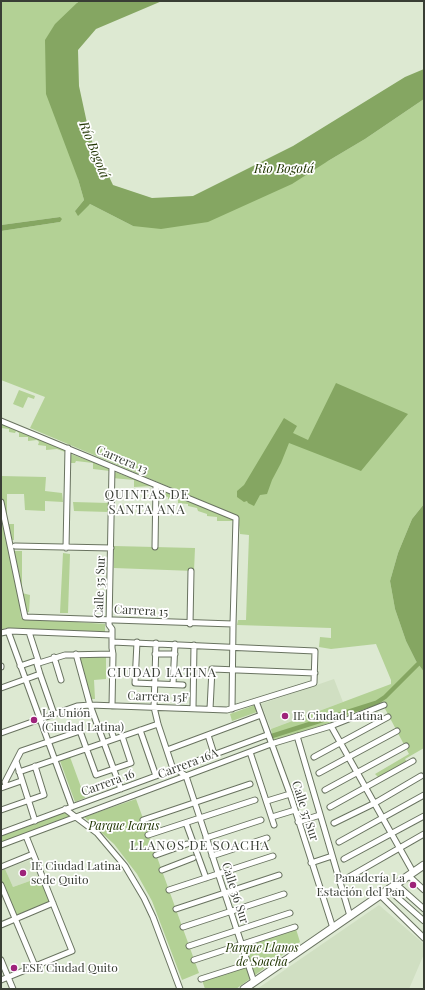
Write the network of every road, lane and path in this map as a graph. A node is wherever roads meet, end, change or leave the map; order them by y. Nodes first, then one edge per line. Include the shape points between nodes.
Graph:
1 (1, 420) edge
2 (68, 448) junction
3 (112, 467) junction
4 (156, 485) junction
5 (1, 502) edge
6 (15, 546) dead end
7 (155, 547) dead end
8 (66, 548) junction
9 (111, 548) junction
10 (191, 571) dead end
11 (109, 620) junction
12 (190, 624) junction
13 (233, 624) junction
14 (8, 631) junction
15 (29, 632) junction
16 (1, 633) edge
17 (112, 635) junction
18 (112, 642) junction
19 (137, 642) junction
20 (156, 643) junction
21 (175, 644) junction
22 (194, 645) junction
23 (232, 647) junction
24 (76, 654) junction
25 (113, 654) junction
26 (155, 654) junction
27 (175, 654) junction
28 (54, 657) junction
29 (39, 661) junction
30 (20, 666) junction
31 (232, 670) junction
32 (315, 673) junction
33 (40, 674) junction
34 (25, 680) junction
35 (61, 680) dead end
36 (154, 684) junction
37 (173, 684) junction
38 (183, 685) dead end
39 (1, 688) edge
40 (256, 701) junction
41 (90, 705) junction
42 (112, 706) junction
43 (384, 706) dead end
44 (154, 707) junction
45 (193, 708) junction
46 (210, 709) junction
47 (232, 709) junction
48 (54, 714) junction
49 (261, 715) junction
50 (388, 716) dead end
51 (40, 719) junction
52 (158, 724) junction
53 (332, 726) junction
54 (140, 730) junction
55 (397, 731) dead end
56 (1, 733) edge
57 (112, 733) dead end
58 (208, 735) junction
59 (267, 735) junction
60 (122, 736) junction
61 (297, 736) junction
62 (114, 739) junction
63 (49, 742) junction
64 (104, 743) junction
65 (271, 744) junction
66 (340, 744) junction
67 (406, 746) dead end
68 (86, 749) junction
69 (167, 750) junction
70 (250, 752) junction
71 (214, 754) junction
72 (314, 757) dead end
73 (349, 758) junction
74 (55, 760) junction
75 (16, 761) junction
76 (413, 761) dead end
77 (35, 766) junction
78 (114, 769) junction
79 (176, 769) junction
80 (19, 772) junction
81 (357, 773) junction
82 (319, 774) dead end
83 (156, 776) junction
84 (186, 776) junction
85 (421, 776) dead end
86 (21, 781) junction
87 (250, 784) dead end
88 (4, 787) edge
89 (366, 787) junction
90 (121, 789) junction
91 (325, 790) dead end
92 (290, 794) junction
93 (424, 795) edge
94 (28, 800) junction
95 (255, 800) dead end
96 (267, 801) junction
97 (195, 802) junction
98 (375, 803) junction
99 (72, 807) junction
100 (330, 808) dead end
101 (1, 810) edge
102 (65, 810) junction
103 (295, 810) junction
104 (320, 815) junction
105 (424, 816) edge
106 (76, 817) junction
107 (272, 817) junction
108 (200, 818) junction
109 (383, 818) junction
110 (35, 820) junction
111 (143, 820) dead end
112 (261, 820) dead end
113 (298, 822) junction
114 (186, 823) junction
115 (334, 823) dead end
116 (274, 825) dead end
117 (1, 833) edge
118 (392, 834) junction
119 (424, 834) edge
120 (148, 835) dead end
121 (26, 836) junction
122 (206, 838) junction
123 (267, 838) dead end
124 (339, 842) dead end
125 (187, 844) dead end
126 (1, 845) edge
127 (400, 848) junction
128 (33, 854) junction
129 (156, 855) dead end
130 (212, 856) junction
131 (273, 856) dead end
132 (332, 856) junction
133 (193, 858) dead end
134 (344, 859) dead end
135 (311, 863) junction
136 (424, 865) edge
137 (1, 867) edge
138 (162, 870) dead end
139 (218, 874) junction
140 (411, 874) junction
141 (278, 876) dead end
142 (349, 876) dead end
143 (206, 878) junction
144 (396, 884) junction
145 (1, 885) edge
146 (388, 889) junction
147 (169, 890) dead end
148 (424, 890) edge
149 (225, 893) junction
150 (284, 894) dead end
151 (380, 896) junction
152 (53, 903) junction
153 (176, 909) dead end
154 (424, 909) edge
155 (231, 911) junction
156 (290, 913) dead end
157 (350, 916) junction
158 (15, 919) junction
159 (424, 921) edge
160 (1, 925) edge
161 (183, 927) dead end
162 (295, 928) dead end
163 (333, 928) junction
164 (237, 930) junction
165 (424, 938) edge
166 (242, 945) junction
167 (189, 946) dead end
168 (1, 960) edge
169 (194, 960) dead end
170 (248, 964) junction
171 (35, 966) junction
172 (8, 977) junction
173 (201, 979) dead end
174 (1, 980) edge
175 (254, 982) junction
176 (179, 987) edge
177 (13, 989) edge
178 (244, 989) edge

1 - 2 street, Carrera 13
2 - 3 street, Carrera 13
2 - 8 street
3 - 4 street, Carrera 13
3 - 9 street, Calle 35 Sur
4 - 7 street
4 - 13 street, Carrera 13 via 236,518
5 - 11 street, Carrera 15 via 25,617
6 - 8 street
8 - 9 street
9 - 11 street, Calle 35 Sur
10 - 12 street
11 - 12 street, Carrera 15
11 - 17 street, Calle 35 Sur
12 - 13 street, Carrera 15
13 - 23 street
14 - 15 street
14 - 16 street
14 - 30 street
15 - 17 street
15 - 29 street
17 - 18 street, Calle 35 Sur
18 - 19 street
18 - 25 street, Calle 35 Sur
19 - 20 street
19 - 36 street via 135,683
20 - 21 street
20 - 26 street
21 - 22 street
21 - 27 street
22 - 23 street
22 - 45 street
23 - 31 street
23 - 32 street via 315,651
24 - 25 street
24 - 28 street
24 - 41 street
25 - 42 street, Calle 35 Sur
26 - 27 street
26 - 36 street
27 - 37 street
28 - 29 street
28 - 35 street
29 - 30 street
29 - 33 street via 37,664
30 - 34 street
31 - 32 street
31 - 46 street via 212,669
31 - 47 street
32 - 40 street, Carrera 15F via 314,683
33 - 34 street
33 - 48 street
34 - 39 street
34 - 51 street
36 - 37 street
36 - 44 street
37 - 38 street
40 - 47 street, Carrera 15F
40 - 49 street, Calle 37 Sur
41 - 42 street, Carrera 15F
41 - 48 street, Carrera 15F via 77,706
41 - 64 street
42 - 44 street, Carrera 15F
43 - 53 street, Carrera 16A
44 - 45 street, Carrera 15F
44 - 52 street
45 - 46 street, Carrera 15F
46 - 47 street, Carrera 15F
48 - 51 street, Carrera 15F
49 - 58 street
49 - 59 street, Calle 37 Sur
50 - 66 street
51 - 56 street, Carrera 15F
51 - 63 street
52 - 54 street
52 - 69 street
53 - 61 street, Carrera 16A
53 - 66 street
54 - 60 street
54 - 83 street
55 - 73 street
57 - 62 street
58 - 69 street
58 - 71 street
59 - 65 street, Calle 37 Sur
59 - 71 street, Carrera 16
60 - 62 street
60 - 78 street via 131,763
61 - 65 street, Carrera 16A
61 - 104 street
62 - 64 street
63 - 68 street via 80,731
63 - 74 street
63 - 75 street via 21,751
64 - 68 street
64 - 78 street
65 - 70 street, Carrera 16A
65 - 92 street, Calle 37 Sur
66 - 72 street
66 - 73 street
67 - 81 street
68 - 74 street
68 - 78 street via 96,775
69 - 79 street via 172,766
70 - 84 street, Carrera 16A
70 - 96 street
71 - 79 street, Carrera 16
73 - 81 street
73 - 82 street
74 - 77 street
74 - 99 street
75 - 80 street
75 - 88 street
76 - 89 street
77 - 80 street
77 - 94 street via 44,795
78 - 90 street
79 - 83 street, Carrera 16
79 - 84 street
80 - 86 street
81 - 89 street
81 - 91 street
83 - 90 street, Carrera 16
84 - 97 street, Calle 36 Sur
84 - 106 street, Carrera 16A
85 - 98 street
86 - 88 street
86 - 94 street
87 - 97 street
89 - 98 street
89 - 100 street
90 - 99 street, Carrera 16
92 - 96 street
92 - 103 street, Calle 37 Sur
93 - 109 street
94 - 101 street
94 - 110 street
95 - 108 street
96 - 107 street
97 - 108 street, Calle 36 Sur
97 - 111 street
98 - 109 street
98 - 115 street
99 - 102 street, Carrera 16
102 - 106 street
102 - 110 street, Carrera 16
103 - 107 street
103 - 113 street, Calle 37 Sur
104 - 113 street
104 - 132 street
105 - 118 street
106 - 121 street, Carrera 16A
106 - 176 street via 97,833 125,866 144,898
107 - 116 street
108 - 114 street
108 - 122 street, Calle 36 Sur
109 - 118 street
109 - 124 street
110 - 117 street, Carrera 16
112 - 122 street
113 - 135 street, Calle 37 Sur
114 - 120 street
114 - 143 street
118 - 127 street
118 - 134 street
119 - 127 street
121 - 126 street, Carrera 16A
121 - 128 street
122 - 130 street, Calle 36 Sur
123 - 130 street
125 - 129 street
127 - 140 street
127 - 142 street
128 - 137 street
128 - 152 street
130 - 139 street, Calle 36 Sur
131 - 139 street
132 - 135 street
132 - 157 street
133 - 138 street
135 - 163 street, Calle 37 Sur
136 - 140 main road
139 - 143 street
139 - 149 street, Calle 36 Sur
140 - 144 main road
140 - 148 street
141 - 149 street
143 - 147 street
144 - 146 main road
144 - 154 street
145 - 158 street
146 - 151 main road
146 - 159 street
149 - 153 street
149 - 155 street, Calle 36 Sur
150 - 155 street
151 - 157 main road
151 - 165 street
152 - 158 street
152 - 171 street via 72,951
155 - 161 street
155 - 164 street, Calle 36 Sur
156 - 164 street
157 - 163 main road
158 - 160 street
158 - 171 street
162 - 166 street
163 - 175 main road
164 - 166 street, Calle 36 Sur
164 - 167 street
166 - 169 street
166 - 170 street, Calle 36 Sur
168 - 172 street
170 - 173 street
170 - 175 street, Calle 36 Sur
171 - 172 street
172 - 174 street
172 - 177 street
175 - 178 main road

